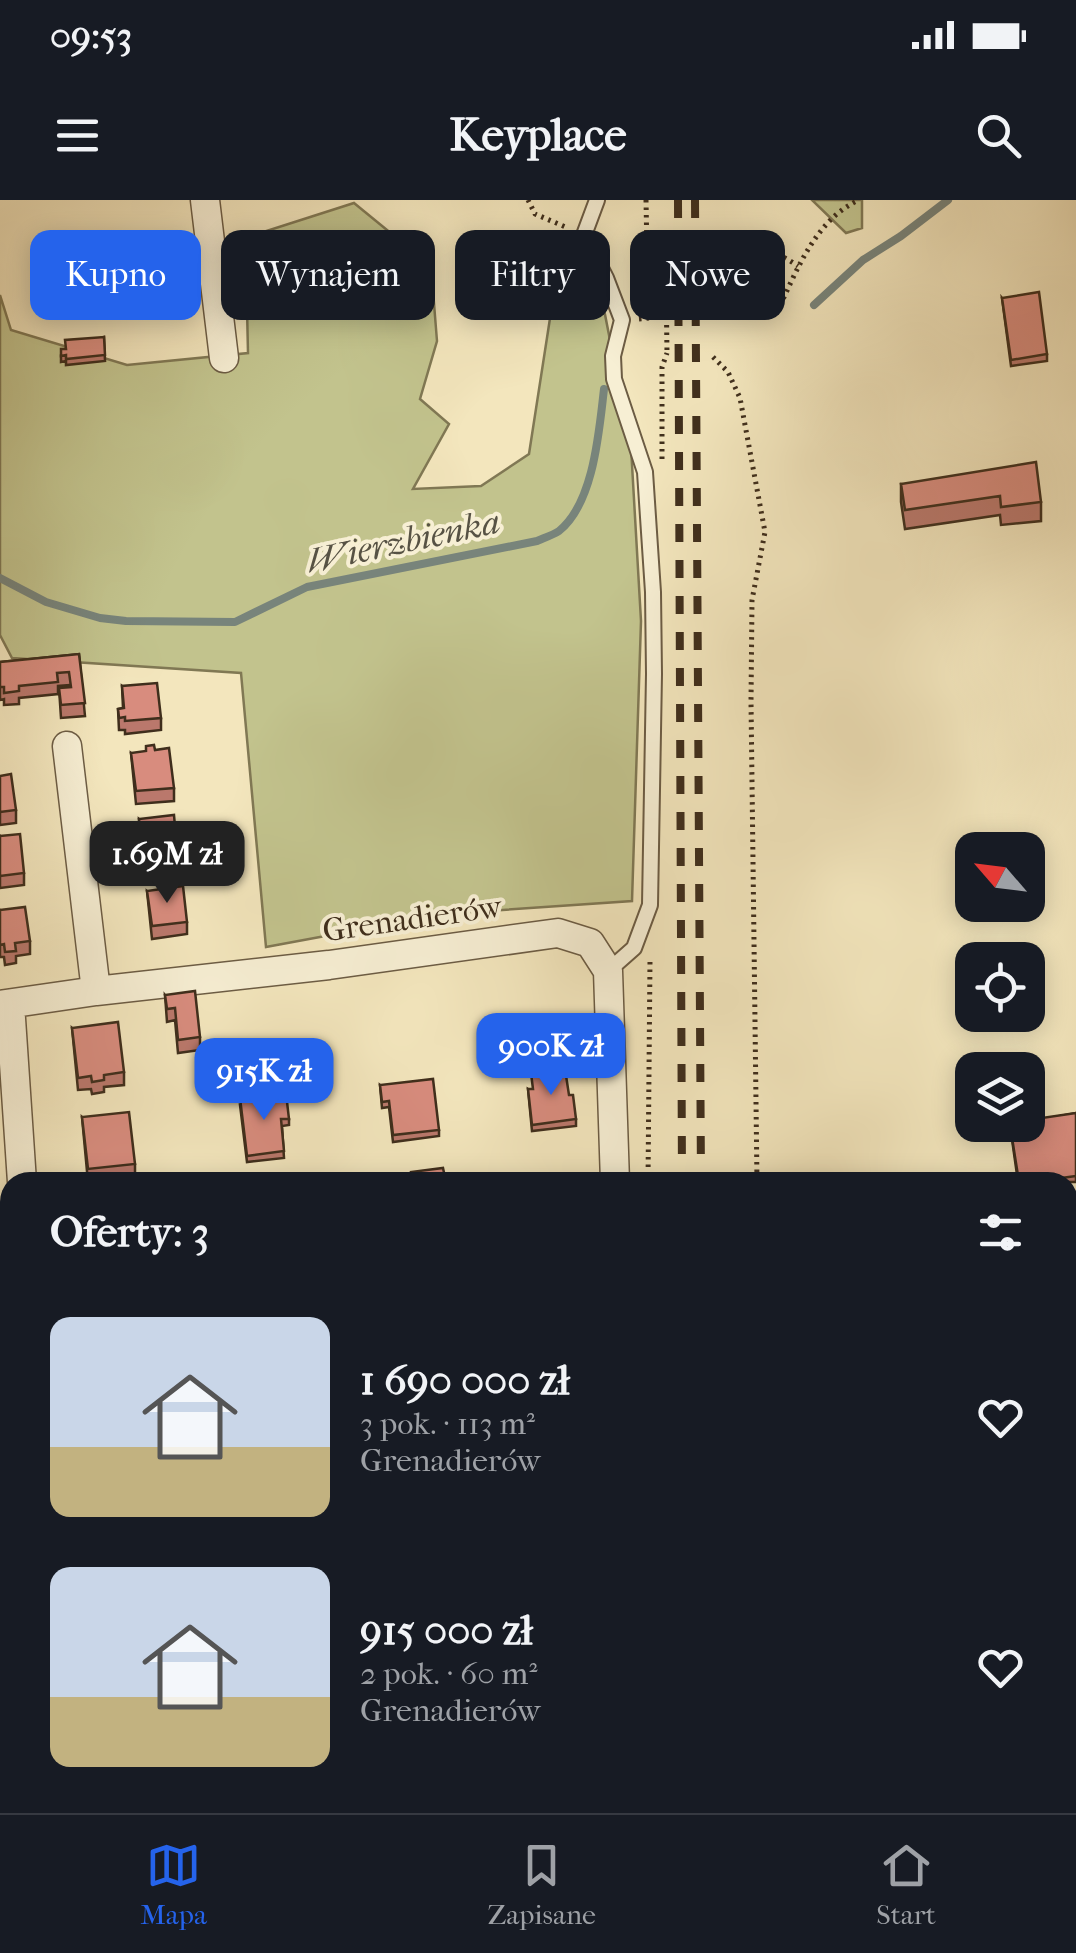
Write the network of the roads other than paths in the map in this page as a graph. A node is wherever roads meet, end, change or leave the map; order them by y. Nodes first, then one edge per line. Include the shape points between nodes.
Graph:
1 (205, 200) edge
2 (597, 200) edge
3 (224, 358) dead end
4 (68, 746) dead end
5 (608, 971) junction
6 (96, 991) junction
7 (5, 1004) edge
8 (21, 1172) edge
9 (615, 1172) edge

1 - 3 street
2 - 5 lane via 584,235 622,320 614,380 645,472 653,592 650,905 634,948
4 - 6 street
5 - 6 street, Grenadierów via 590,944 558,934
5 - 9 street
6 - 7 street, Grenadierów
7 - 8 street

